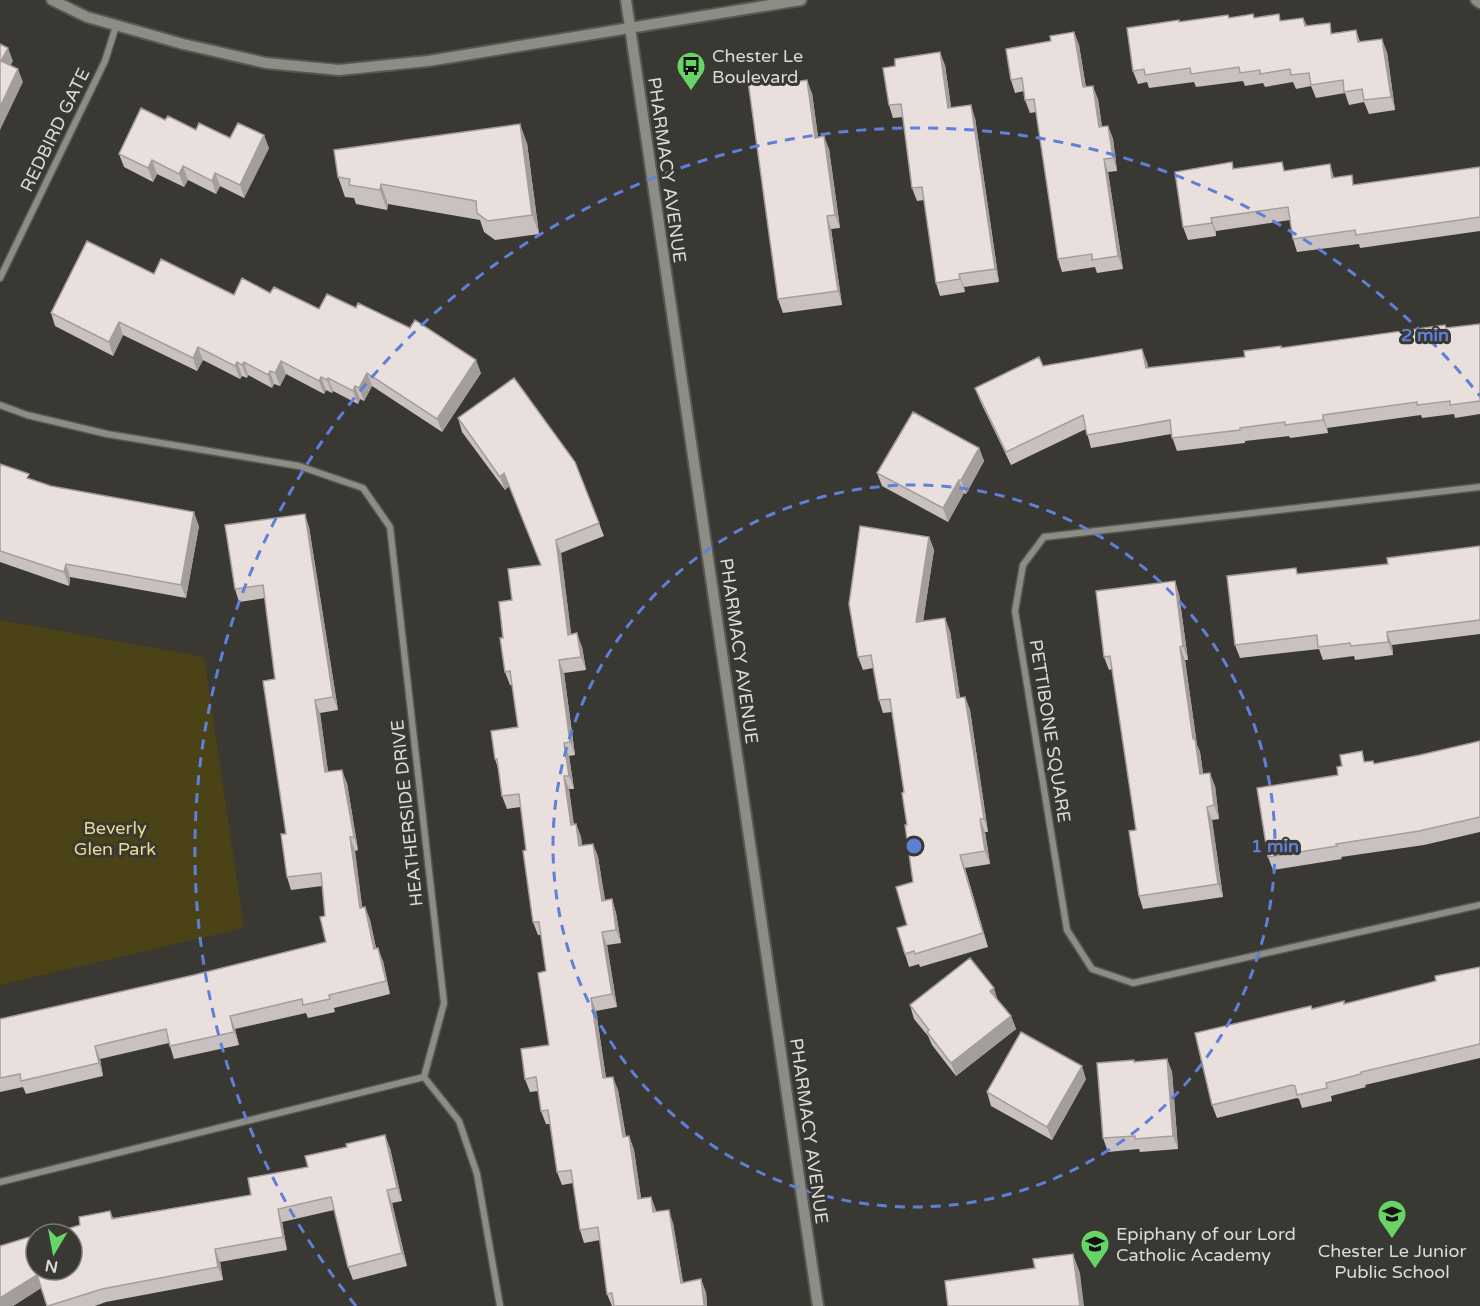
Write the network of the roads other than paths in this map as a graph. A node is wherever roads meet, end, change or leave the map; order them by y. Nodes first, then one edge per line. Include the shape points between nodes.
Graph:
1 (52, 0) edge
2 (626, 0) edge
3 (801, 0) edge
4 (1476, 0) edge
5 (1480, 3) edge
6 (116, 26) junction
7 (630, 29) junction
8 (0, 278) edge
9 (0, 405) edge
10 (1480, 488) edge
11 (1480, 905) edge
12 (424, 1077) junction
13 (0, 1182) edge
14 (500, 1306) edge
15 (818, 1306) edge

1 - 6 street
2 - 7 street, PHARMACY AVENUE
3 - 7 street
4 - 5 street
6 - 7 street via 266,63 339,70 428,61
6 - 8 street, REDBIRD GATE via 105,61
7 - 15 street, PHARMACY AVENUE
9 - 12 street, HEATHERSIDE DRIVE via 107,434 299,466 363,488 390,527 444,1003
10 - 11 street, PETTIBONE SQUARE via 1044,537 1023,565 1015,611 1067,930 1092,969 1133,983
12 - 13 street
12 - 14 street via 459,1121 477,1174

